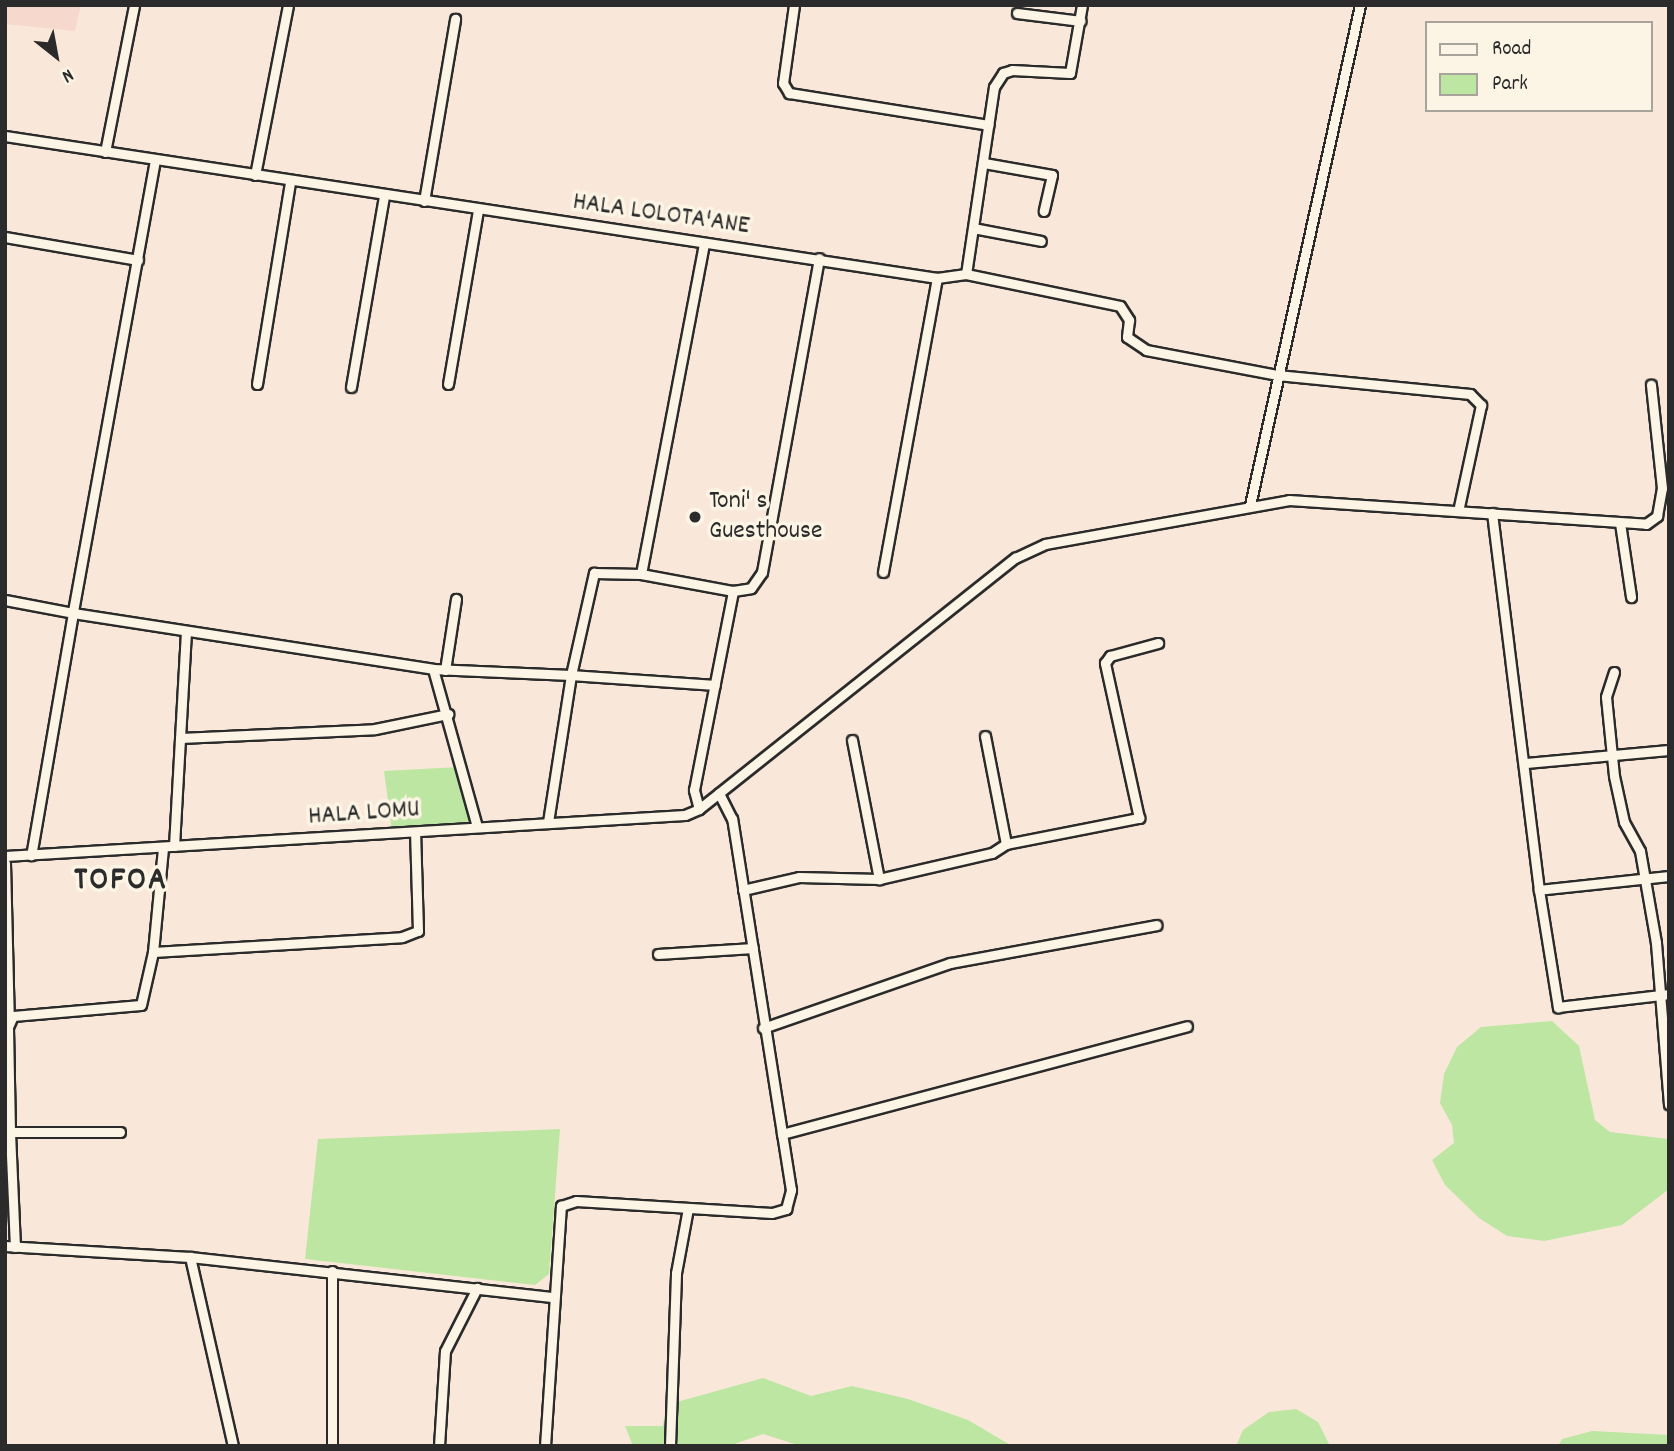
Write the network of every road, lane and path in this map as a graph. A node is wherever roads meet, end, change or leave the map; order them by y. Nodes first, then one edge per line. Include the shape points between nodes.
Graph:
1 (134, 5) edge
2 (288, 5) edge
3 (794, 5) edge
4 (1082, 5) edge
5 (1360, 5) edge
6 (1017, 13) dead end
7 (455, 19) dead end
8 (1081, 20) junction
9 (988, 125) junction
10 (5, 136) edge
11 (105, 152) junction
12 (155, 160) junction
13 (984, 163) junction
14 (255, 175) junction
15 (290, 182) junction
16 (384, 195) junction
17 (424, 201) junction
18 (478, 210) junction
19 (1044, 211) dead end
20 (973, 228) junction
21 (5, 237) edge
22 (1041, 241) dead end
23 (704, 244) junction
24 (819, 258) junction
25 (138, 260) junction
26 (966, 274) junction
27 (937, 278) junction
28 (1277, 375) junction
29 (257, 384) dead end
30 (448, 384) dead end
31 (1651, 385) dead end
32 (351, 387) dead end
33 (1250, 505) junction
34 (1460, 508) junction
35 (1492, 513) junction
36 (1620, 523) junction
37 (883, 572) dead end
38 (641, 574) junction
39 (733, 591) junction
40 (1631, 597) dead end
41 (456, 599) dead end
42 (5, 600) edge
43 (72, 613) junction
44 (186, 633) junction
45 (1158, 643) dead end
46 (433, 669) junction
47 (445, 670) junction
48 (1614, 672) dead end
49 (571, 675) junction
50 (715, 685) junction
51 (448, 714) junction
52 (985, 736) dead end
53 (180, 738) junction
54 (852, 740) dead end
55 (1669, 750) edge
56 (1616, 757) junction
57 (1525, 763) junction
58 (719, 793) junction
59 (699, 809) junction
60 (548, 822) junction
61 (477, 827) junction
62 (415, 832) junction
63 (1006, 844) junction
64 (174, 846) junction
65 (163, 848) junction
66 (31, 855) junction
67 (5, 856) edge
68 (5, 863) edge
69 (1669, 876) edge
70 (879, 879) junction
71 (1642, 880) junction
72 (743, 890) junction
73 (1539, 890) junction
74 (1157, 925) dead end
75 (752, 948) junction
76 (153, 952) junction
77 (658, 954) dead end
78 (1665, 994) edge
79 (9, 1023) junction
80 (1187, 1026) dead end
81 (763, 1028) junction
82 (1669, 1104) edge
83 (7, 1132) edge
84 (120, 1132) dead end
85 (782, 1134) junction
86 (688, 1208) junction
87 (10, 1247) edge
88 (190, 1257) junction
89 (332, 1271) junction
90 (477, 1288) junction
91 (554, 1297) junction
92 (233, 1446) edge
93 (332, 1446) edge
94 (439, 1446) edge
95 (545, 1446) edge
96 (670, 1446) edge

1 - 11 street
2 - 14 street
3 - 9 street via 783,83 789,93
4 - 8 street
5 - 28 street
6 - 8 street
7 - 17 street
8 - 9 street via 1070,73 1003,73 994,87
9 - 13 street
10 - 11 street, HALA LOLOTA'ANE
11 - 12 street, HALA LOLOTA'ANE
12 - 14 street, HALA LOLOTA'ANE
12 - 25 street
13 - 19 street via 1052,175
13 - 20 street
14 - 15 street, HALA LOLOTA'ANE
15 - 16 street, HALA LOLOTA'ANE
15 - 29 street
16 - 17 street, HALA LOLOTA'ANE
16 - 32 street
17 - 18 street, HALA LOLOTA'ANE
18 - 23 street, HALA LOLOTA'ANE
18 - 30 street
20 - 22 street
20 - 26 street
21 - 25 street
23 - 24 street, HALA LOLOTA'ANE
23 - 38 street
24 - 27 street, HALA LOLOTA'ANE
24 - 39 street via 762,572 751,588
25 - 43 street
26 - 27 street, HALA LOLOTA'ANE
26 - 28 street, HALA LOLOTA'ANE via 1120,306 1126,311 1127,337 1134,347
27 - 37 street
28 - 33 street
28 - 34 street via 1470,394 1481,405
31 - 36 street, HALA LOMU via 1661,488 1657,516 1646,524
33 - 34 street, HALA LOMU via 1289,500
33 - 58 street, HALA LOMU via 1045,544 1015,558
34 - 35 street, HALA LOMU
35 - 36 street, HALA LOMU
35 - 57 street
36 - 40 street
38 - 39 street
38 - 49 street via 594,573
39 - 50 street
41 - 47 street
42 - 43 street
43 - 44 street
43 - 66 street
44 - 46 street
44 - 53 street
45 - 63 street via 1110,656 1105,663 1139,818
46 - 47 street
46 - 51 street
47 - 49 street
48 - 56 street via 1606,697
49 - 50 street
49 - 60 street
50 - 59 street via 694,790
51 - 53 street via 375,729
51 - 61 street
52 - 63 street
53 - 64 street
54 - 70 street
55 - 56 street
56 - 57 street
56 - 71 street via 1616,795 1640,851
57 - 73 street
58 - 59 street, HALA LOMU
58 - 72 street via 732,819
59 - 60 street, HALA LOMU via 685,815
60 - 61 street, HALA LOMU
61 - 62 street, HALA LOMU
62 - 64 street, HALA LOMU
62 - 76 street via 418,932 402,937
63 - 70 street via 992,853
64 - 65 street, HALA LOMU
65 - 66 street, HALA LOMU
65 - 76 street
66 - 67 street, HALA LOMU
68 - 79 street
69 - 71 street
70 - 72 street via 799,877
71 - 73 street
71 - 78 street
72 - 75 street
73 - 78 street via 1558,1007
74 - 81 street via 950,963
75 - 77 street
75 - 81 street
76 - 79 street via 141,1005 20,1013
78 - 82 street
79 - 83 street
80 - 85 street
81 - 85 street
83 - 84 street
83 - 87 street
85 - 86 street via 791,1190 786,1209 772,1213
86 - 91 street via 576,1201 561,1206
86 - 96 street via 676,1273
87 - 88 street
88 - 89 street
88 - 92 street
89 - 90 street
89 - 93 street
90 - 91 street
90 - 94 street via 444,1351
91 - 95 street

